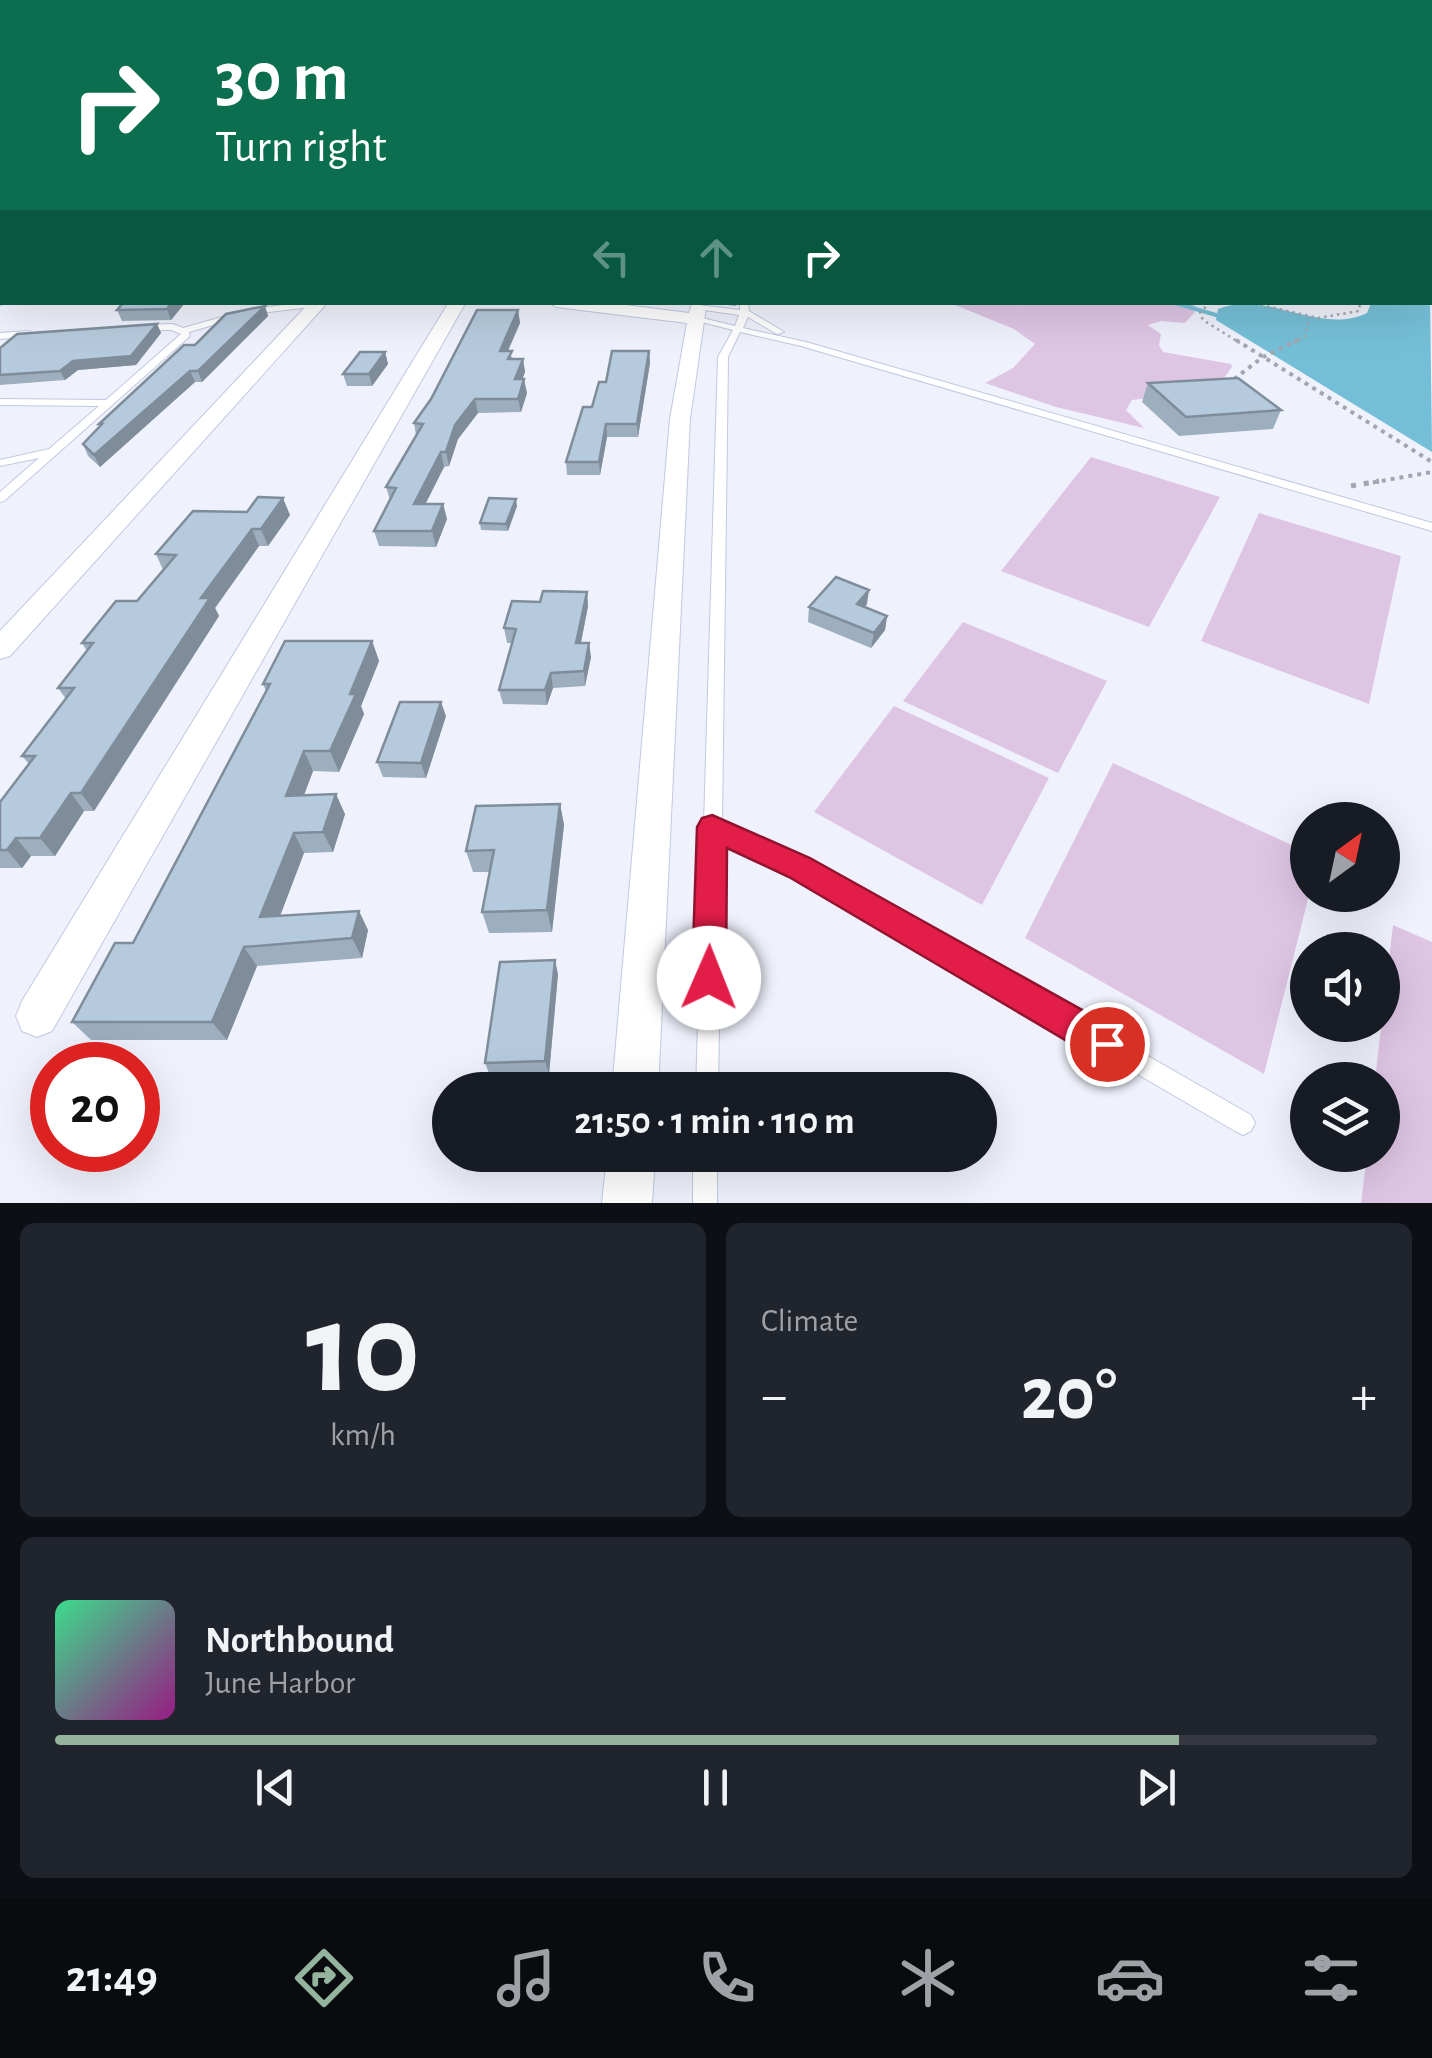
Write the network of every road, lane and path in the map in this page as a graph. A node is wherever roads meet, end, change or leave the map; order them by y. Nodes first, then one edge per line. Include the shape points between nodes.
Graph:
1 (456, 305) edge
2 (617, 305) edge
3 (1207, 305) edge
4 (1261, 305) edge
5 (1360, 305) edge
6 (318, 306) edge
7 (699, 309) edge
8 (743, 314) edge
9 (1309, 316) junction
10 (134, 327) edge
11 (186, 330) junction
12 (38, 334) edge
13 (0, 336) edge
14 (1263, 357) junction
15 (1227, 390) edge
16 (0, 402) edge
17 (108, 404) junction
18 (52, 452) junction
19 (1432, 462) edge
20 (0, 463) edge
21 (1432, 472) edge
22 (1314, 492) junction
23 (0, 498) edge
24 (1432, 527) edge
25 (0, 649) edge
26 (712, 827) junction
27 (37, 1016) dead end
28 (636, 1072) edge
29 (707, 1072) edge
30 (1243, 1123) dead end
31 (630, 1172) edge
32 (705, 1172) edge
33 (628, 1203) edge
34 (704, 1203) edge

1 - 27 street
2 - 7 street
3 - 14 path via 1202,320
4 - 9 path
5 - 9 path via 1354,314
6 - 11 lane
6 - 25 street
7 - 8 lane
7 - 28 street via 680,419
8 - 22 lane via 803,344
8 - 26 lane via 723,357
9 - 14 path via 1306,334
10 - 11 lane
11 - 17 lane
12 - 13 lane
14 - 15 path via 1238,373
14 - 19 path
16 - 17 lane
17 - 18 lane
18 - 20 lane
18 - 23 lane
21 - 22 path
22 - 24 lane
26 - 29 lane
26 - 30 lane via 800,867
31 - 33 street
32 - 34 lane

